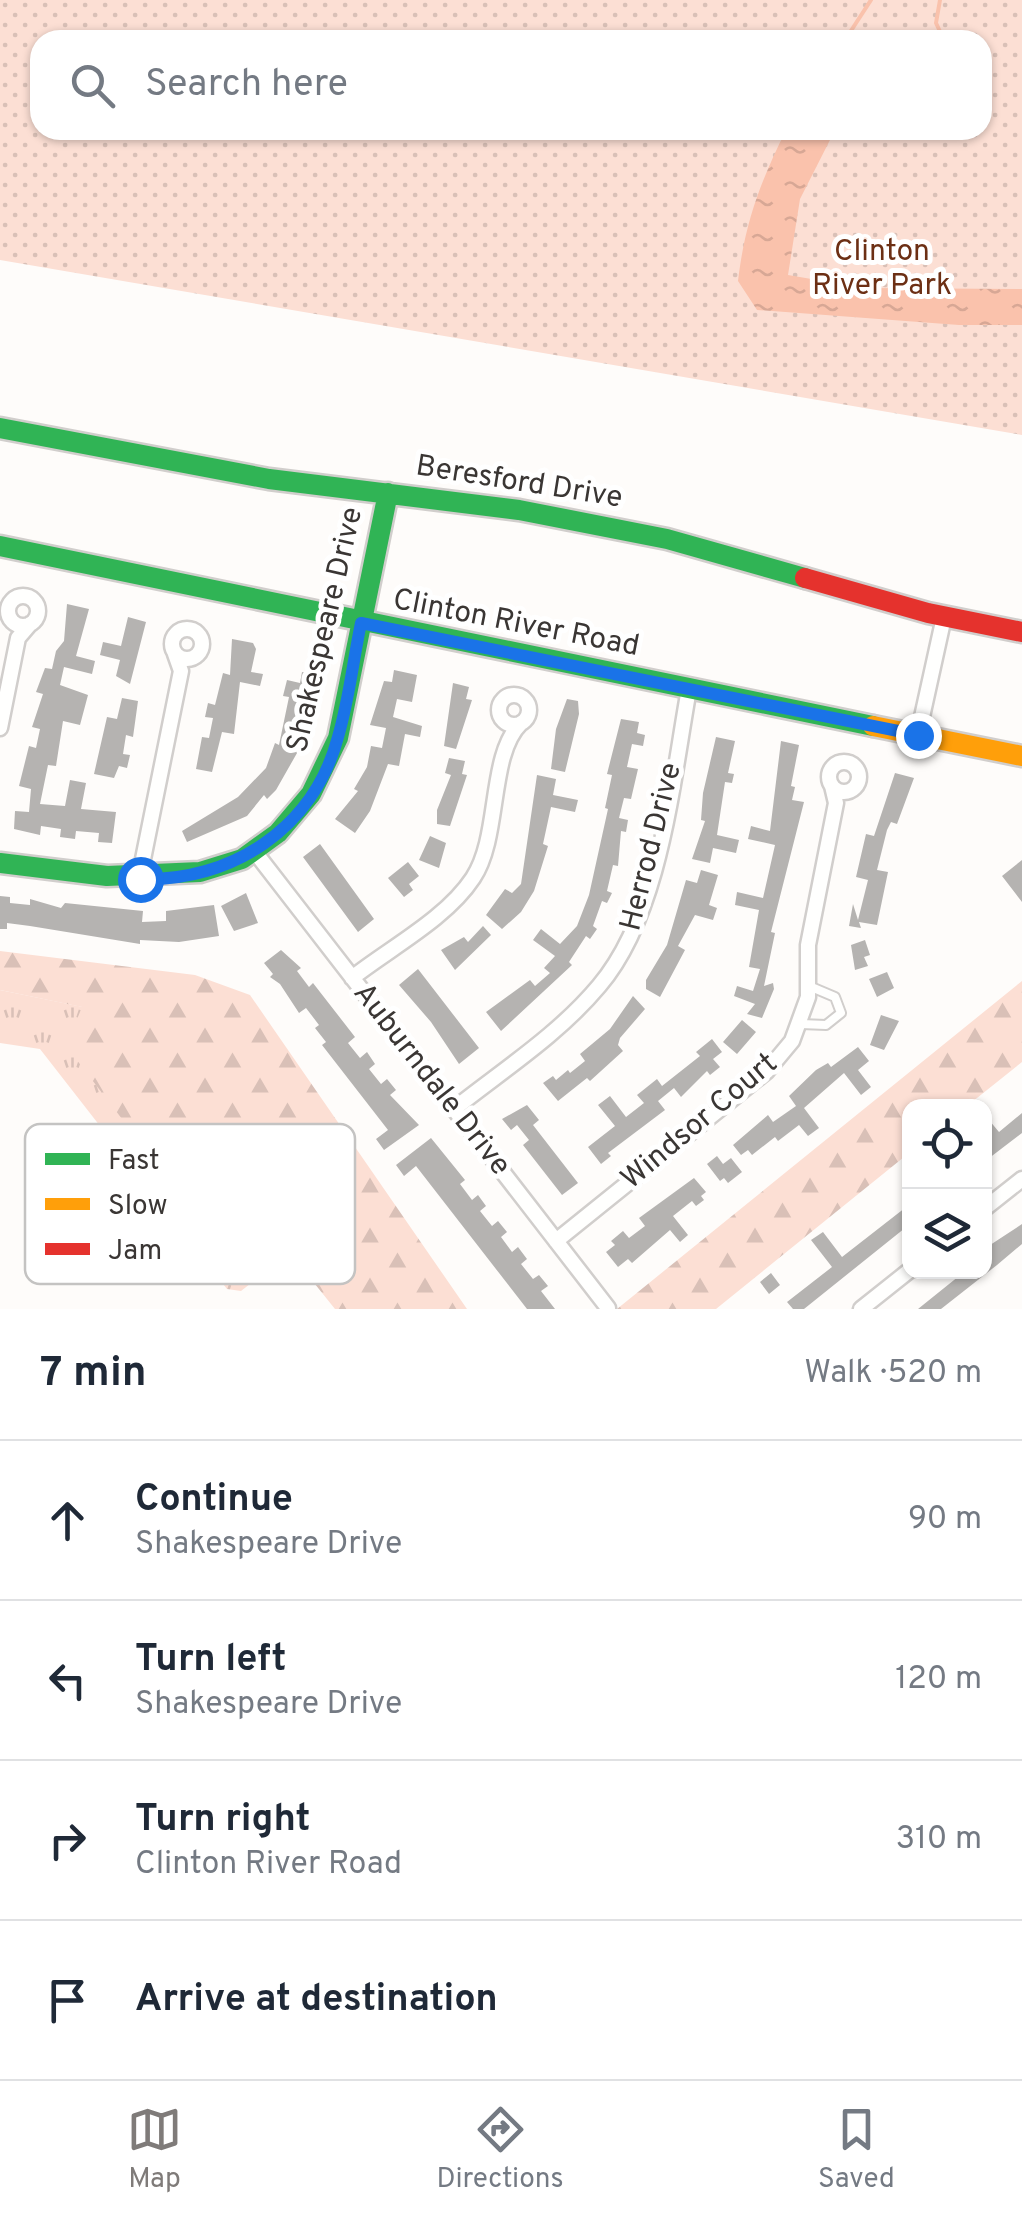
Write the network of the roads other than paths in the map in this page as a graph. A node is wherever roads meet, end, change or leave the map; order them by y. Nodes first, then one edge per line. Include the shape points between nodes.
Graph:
1 (0, 428) edge
2 (388, 492) junction
3 (0, 546) edge
4 (944, 616) junction
5 (12, 621) junction
6 (361, 623) junction
7 (30, 624) junction
8 (1022, 632) edge
9 (18, 638) junction
10 (175, 654) junction
11 (193, 658) junction
12 (181, 671) junction
13 (689, 690) junction
14 (503, 720) junction
15 (522, 723) junction
16 (0, 728) edge
17 (918, 735) junction
18 (510, 737) junction
19 (1022, 756) edge
20 (832, 786) junction
21 (850, 791) junction
22 (836, 804) junction
23 (254, 852) junction
24 (0, 863) edge
25 (140, 879) junction
26 (352, 978) junction
27 (809, 986) junction
28 (801, 1024) junction
29 (454, 1109) junction
30 (1022, 1179) edge
31 (992, 1203) edge
32 (556, 1241) junction
33 (902, 1276) edge
34 (608, 1308) edge
35 (861, 1309) edge

1 - 2 street, Beresford Drive via 269,479
2 - 4 street, Beresford Drive via 666,540
2 - 6 street, Shakespeare Drive
3 - 6 street, Clinton River Road
4 - 8 street, Beresford Drive
4 - 17 street
5 - 7 street
5 - 7 street via 9,607 24,596 38,607
5 - 9 street
6 - 13 street, Clinton River Road
6 - 23 street, Shakespeare Drive via 325,773 292,822
7 - 9 street
9 - 16 street
10 - 11 street
10 - 11 street via 172,640 187,630 201,641
10 - 12 street
11 - 12 street
12 - 25 street
13 - 17 street, Clinton River Road
13 - 29 street, Herrod Drive via 632,937 580,1007
14 - 15 street
14 - 15 street via 502,702 519,696 529,706
14 - 18 street
15 - 18 street
17 - 19 street, Clinton River Road
18 - 26 street via 490,834 472,878
20 - 21 street
20 - 21 street via 833,767 851,764 859,780
20 - 22 street, Windsor Court
21 - 22 street
22 - 27 street, Windsor Court via 808,945
23 - 25 street, Shakespeare Drive via 192,876
23 - 26 street, Auburndale Drive
24 - 25 street, Shakespeare Drive
26 - 29 street, Auburndale Drive
27 - 28 street, Windsor Court
27 - 28 lane via 835,997 841,1013 826,1026
28 - 32 street, Windsor Court via 768,1071
29 - 32 street, Auburndale Drive
30 - 31 street
32 - 34 street, Auburndale Drive
33 - 35 street

